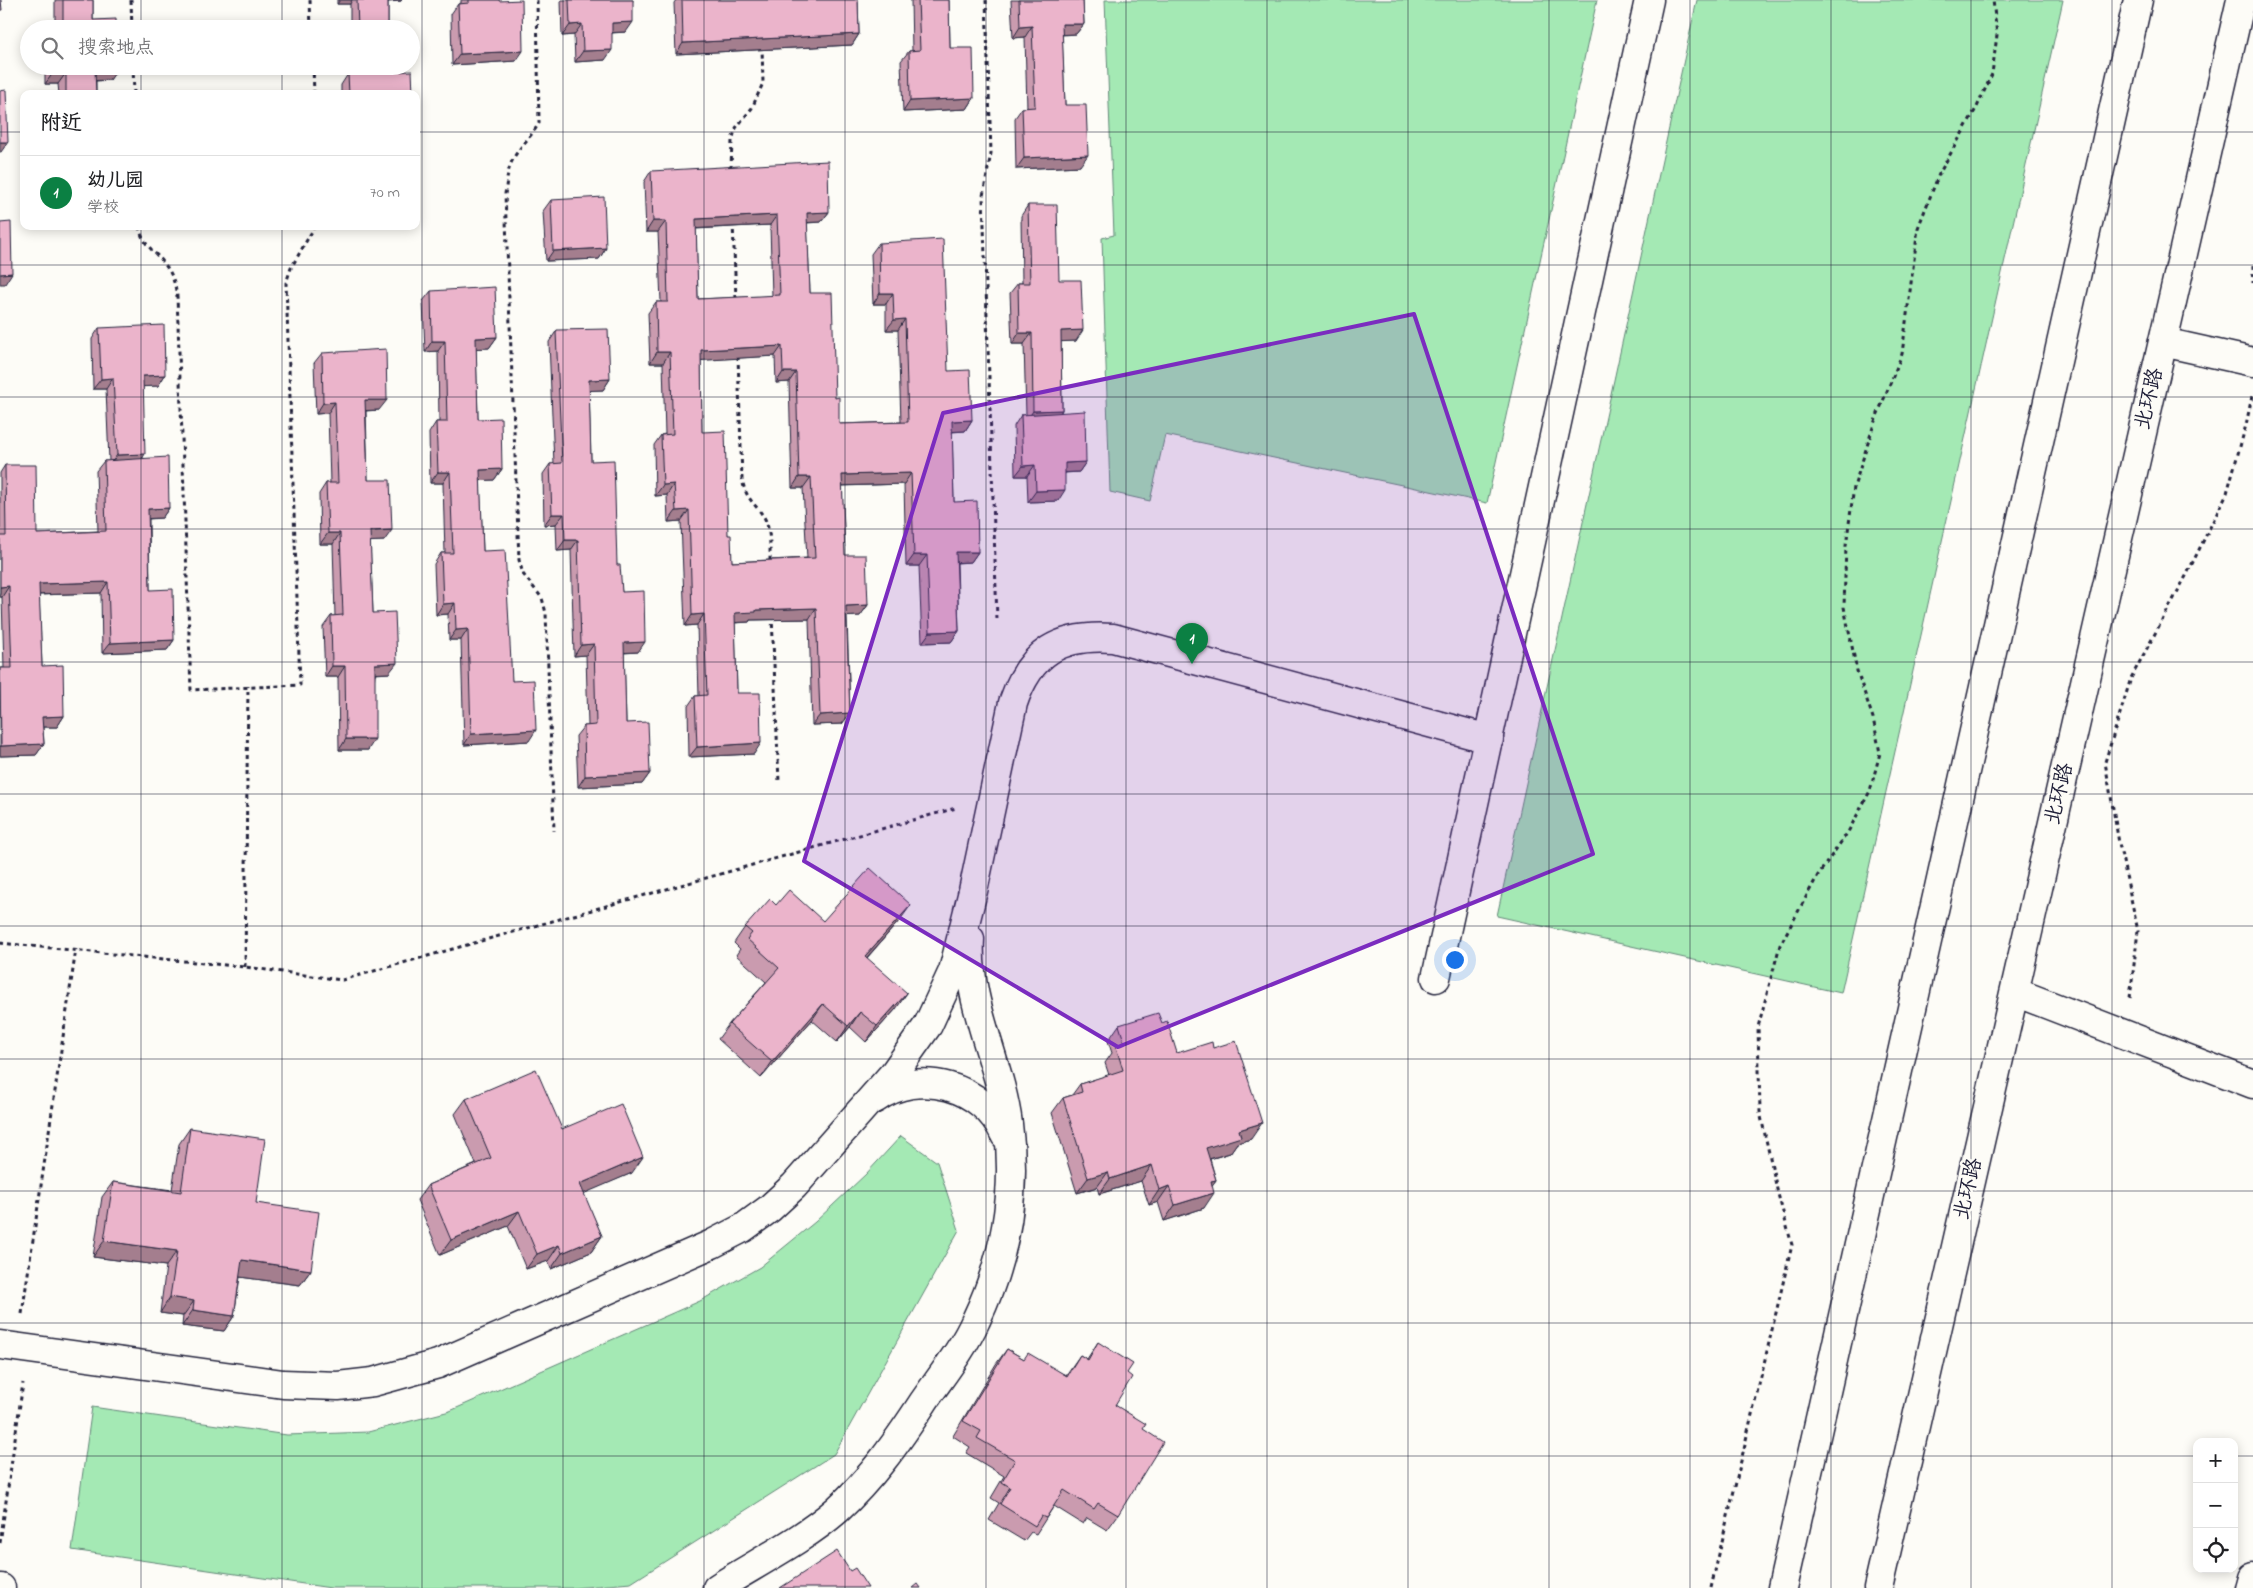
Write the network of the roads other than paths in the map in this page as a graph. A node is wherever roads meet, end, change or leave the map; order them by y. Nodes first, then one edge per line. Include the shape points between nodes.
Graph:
1 (1649, 0) edge
2 (2138, 0) edge
3 (2241, 0) edge
4 (2163, 342) junction
5 (2253, 362) edge
6 (1489, 739) junction
7 (973, 890) junction
8 (1436, 978) dead end
9 (2015, 992) junction
10 (2253, 1084) edge
11 (867, 1106) junction
12 (1011, 1163) junction
13 (15, 1347) edge
14 (2253, 1577) edge
15 (717, 1588) edge
16 (1782, 1588) edge
17 (1878, 1588) edge
18 (2250, 1588) edge

1 - 6 main road
2 - 16 main road
3 - 4 main road, 北环路
4 - 5 main road
4 - 9 main road, 北环路
6 - 7 main road via 1113,638 1088,636 1070,640 1054,646 1038,658 1018,688
6 - 8 main road
7 - 11 main road via 952,971 928,1025
7 - 12 main road via 970,975 1008,1123
9 - 10 main road
9 - 17 main road, 北环路
11 - 12 main road via 902,1086 933,1083 958,1090 984,1105 997,1120
11 - 13 main road via 794,1186 743,1228 429,1367 373,1382 309,1386
12 - 15 main road via 1005,1237 987,1295 961,1346 893,1448 855,1492 824,1520
14 - 18 main road

